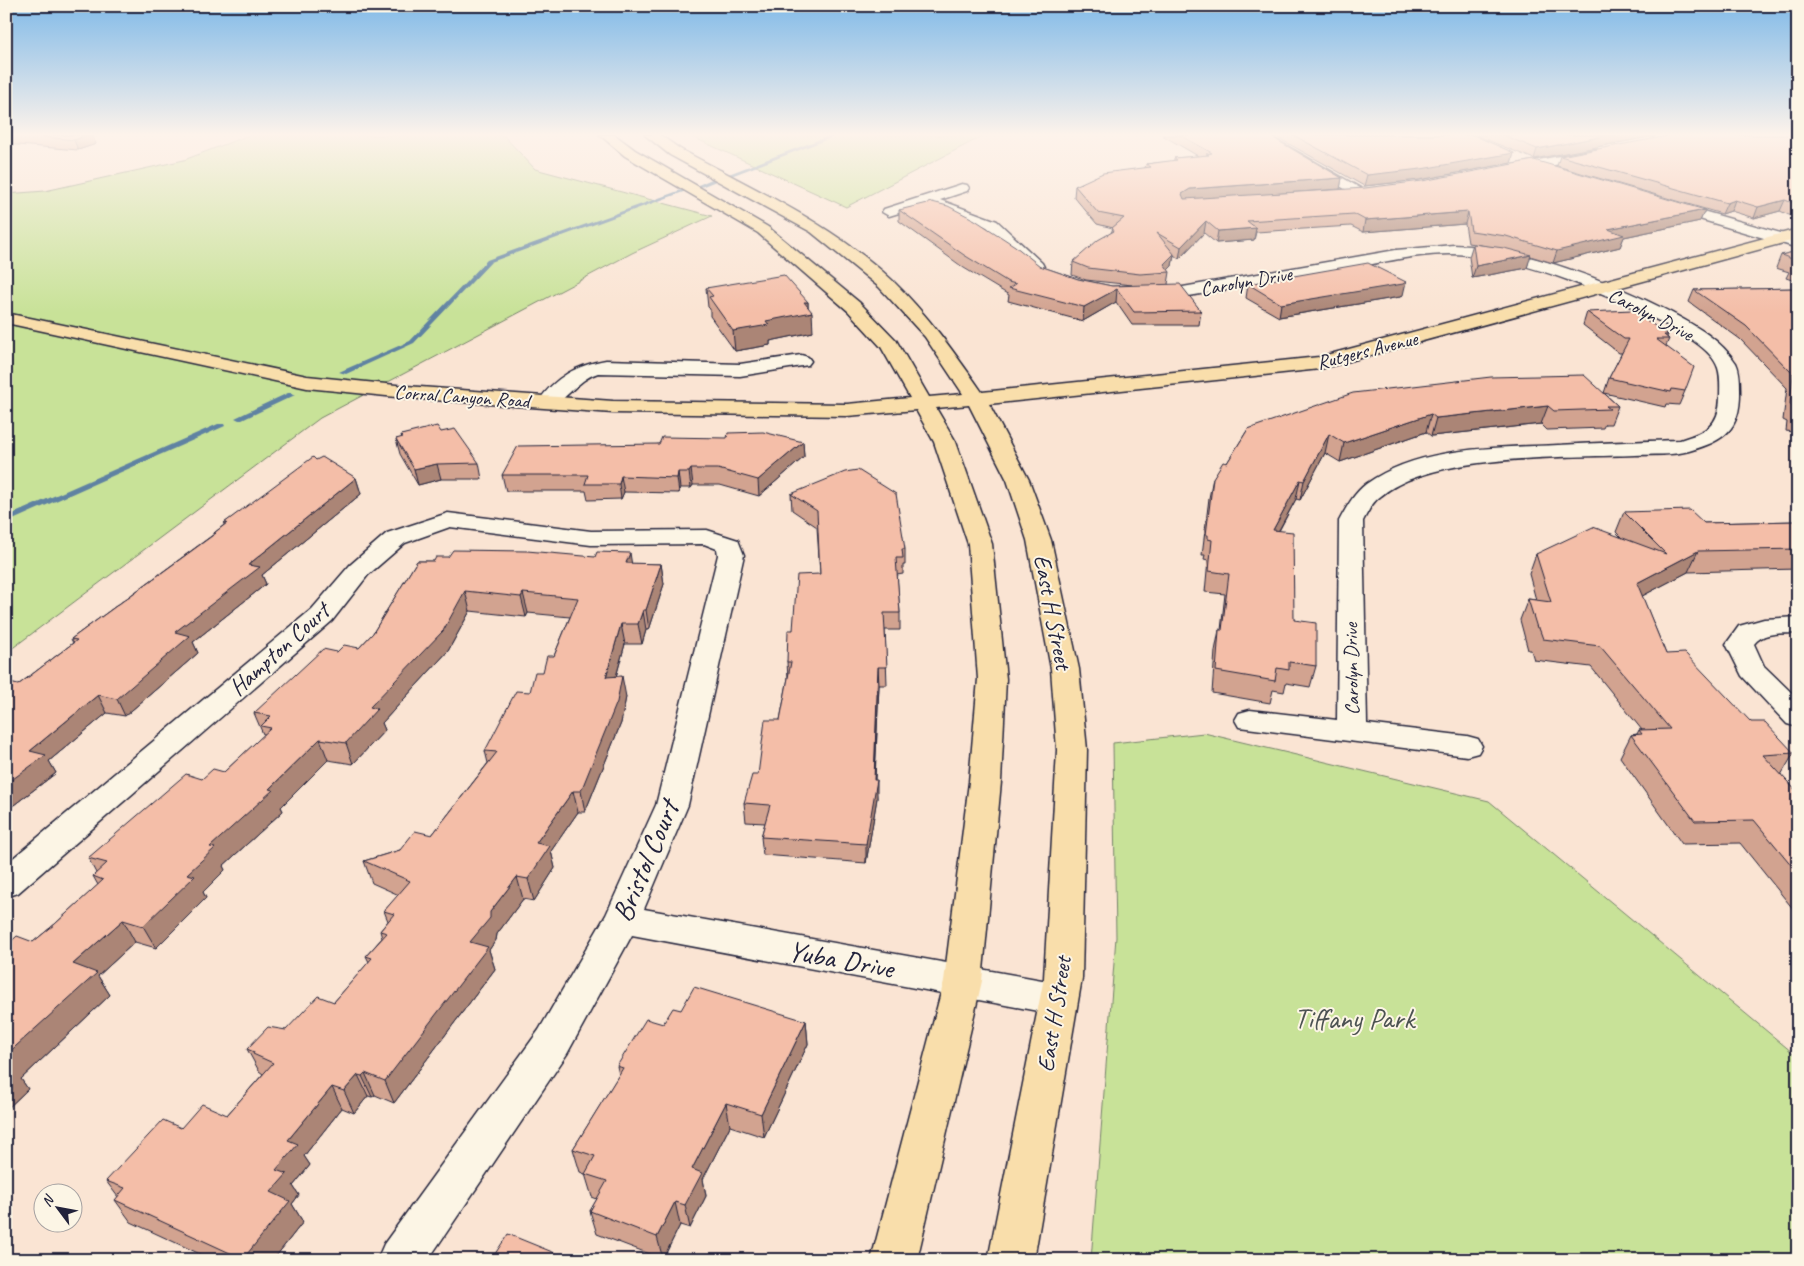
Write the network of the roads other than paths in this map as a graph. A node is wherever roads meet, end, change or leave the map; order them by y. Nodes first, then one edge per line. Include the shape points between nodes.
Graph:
1 (701, 194) edge
2 (752, 194) edge
3 (943, 194) edge
4 (1343, 194) edge
5 (1332, 195) edge
6 (925, 200) junction
7 (1656, 202) edge
8 (889, 212) dead end
9 (1793, 238) edge
10 (1052, 276) edge
11 (1600, 288) junction
12 (1131, 293) edge
13 (6, 318) edge
14 (801, 361) dead end
15 (976, 398) junction
16 (548, 402) junction
17 (924, 403) junction
18 (590, 538) joint
19 (1798, 625) edge
20 (1798, 717) edge
21 (1250, 720) dead end
22 (1352, 733) junction
23 (1467, 746) dead end
24 (6, 884) edge
25 (622, 919) junction
26 (963, 981) junction
27 (1059, 999) junction
28 (400, 1260) edge
29 (894, 1260) edge
30 (1011, 1260) edge

1 - 17 main road via 763,230 854,307 889,344
2 - 15 main road, East H Street via 816,229 886,283 932,333
3 - 6 street
4 - 5 street
6 - 8 street
6 - 10 street via 992,224 1029,263
7 - 9 street
9 - 11 main road, Rutgers Avenue
11 - 12 street, Carolyn Drive via 1513,257 1442,249 1178,293
11 - 15 main road, Rutgers Avenue via 1320,363
11 - 22 street, Carolyn Drive via 1654,310 1694,333 1721,356 1727,366 1730,400 1727,422 1712,436 1682,446 1470,458 1442,462 1391,479 1374,489 1351,521
13 - 16 main road, Corral Canyon Road via 307,382
14 - 16 street via 740,370 587,368 570,378
15 - 17 main road, Rutgers Avenue
15 - 27 main road, East H Street via 1018,480 1039,540 1065,669 1072,750 1063,978
16 - 17 main road, Corral Canyon Road via 612,407 827,410
17 - 26 main road via 945,442 980,544 992,679 985,782
18 - 24 street, Hampton Court via 448,520 396,538 359,570 322,614
18 - 25 street, Bristol Court via 708,537 729,545 731,555 672,805
19 - 20 street via 1764,627 1749,632 1740,644 1752,670
21 - 22 street, Carolyn Drive
22 - 23 street, Carolyn Drive
25 - 26 street, Yuba Drive
25 - 28 street, Bristol Court via 553,1042
26 - 27 street, Yuba Drive
26 - 29 main road
27 - 30 main road, East H Street

